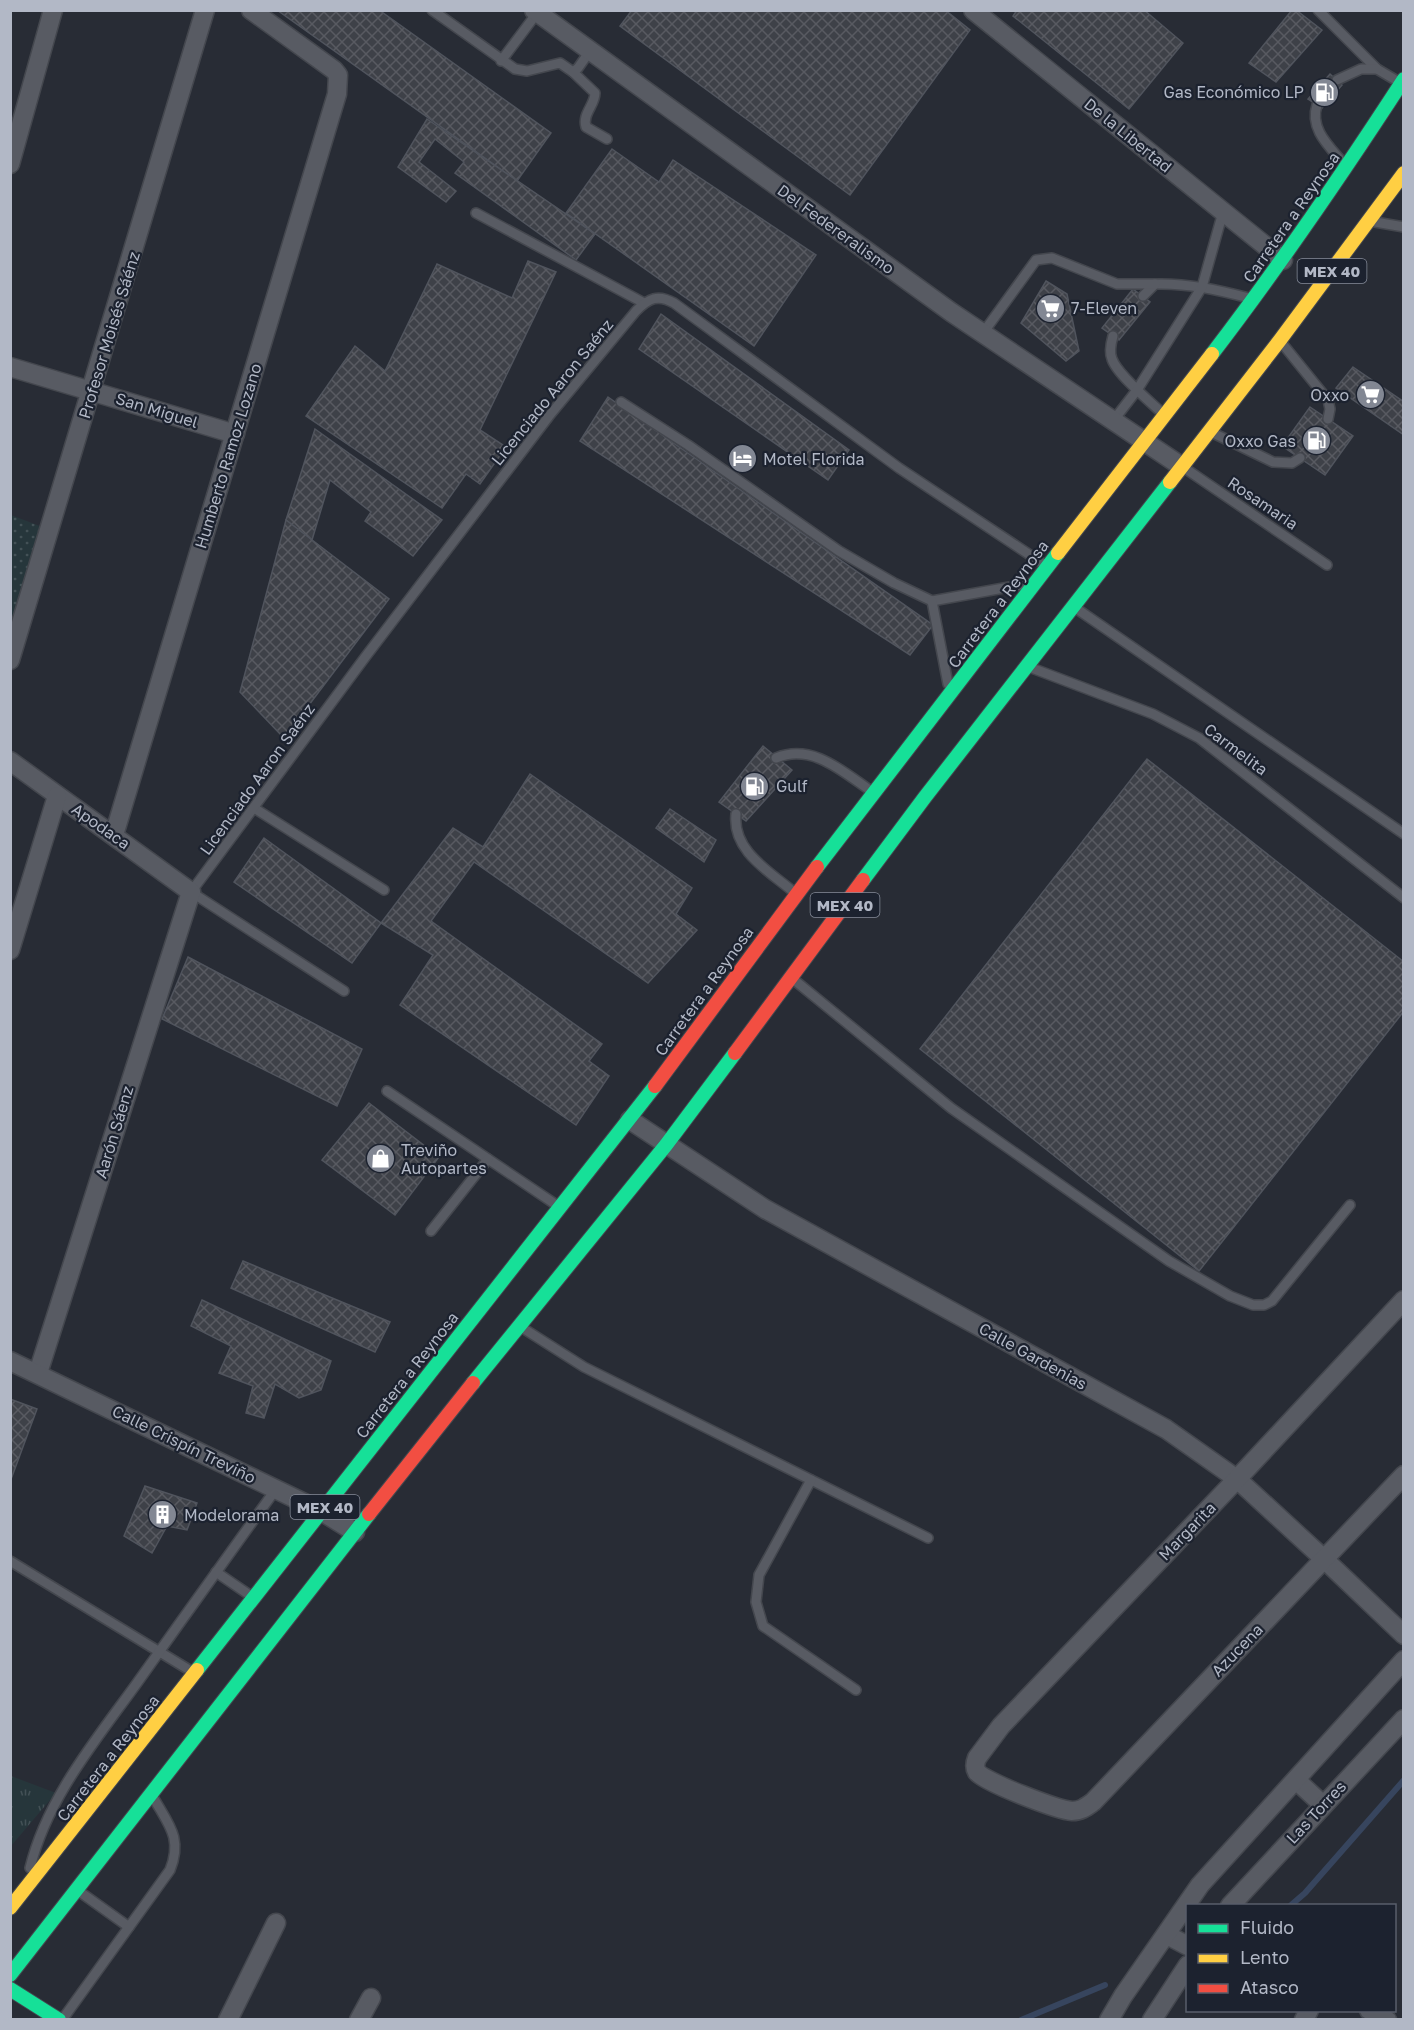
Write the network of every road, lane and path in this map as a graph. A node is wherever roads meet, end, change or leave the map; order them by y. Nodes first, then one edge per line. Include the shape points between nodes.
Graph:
1 (53, 10) edge
2 (205, 10) edge
3 (251, 10) edge
4 (432, 10) edge
5 (973, 10) edge
6 (1318, 10) edge
7 (536, 12) edge
8 (590, 51) junction
9 (501, 61) junction
10 (1377, 69) junction
11 (573, 72) junction
12 (1337, 80) dead end
13 (1402, 81) edge
14 (1317, 105) dead end
15 (607, 139) dead end
16 (10, 164) edge
17 (1347, 167) junction
18 (1404, 173) edge
19 (1223, 212) junction
20 (476, 213) dead end
21 (1369, 222) junction
22 (1404, 226) edge
23 (1283, 260) junction
24 (1155, 284) junction
25 (1202, 287) junction
26 (1143, 296) dead end
27 (1254, 299) junction
28 (644, 303) junction
29 (983, 333) junction
30 (1113, 336) dead end
31 (1280, 340) junction
32 (10, 367) edge
33 (93, 390) junction
34 (1137, 390) junction
35 (621, 402) dead end
36 (1163, 414) junction
37 (1328, 419) dead end
38 (1113, 421) junction
39 (1209, 430) junction
40 (235, 434) junction
41 (1143, 442) junction
42 (1300, 458) dead end
43 (1181, 466) junction
44 (1327, 565) dead end
45 (1047, 567) junction
46 (1034, 582) junction
47 (932, 602) junction
48 (1073, 606) junction
49 (10, 660) edge
50 (1027, 666) junction
51 (950, 693) junction
52 (776, 758) dead end
53 (10, 761) edge
54 (873, 792) junction
55 (57, 796) junction
56 (254, 808) junction
57 (736, 814) dead end
58 (1404, 834) edge
59 (114, 835) junction
60 (384, 890) dead end
61 (191, 892) junction
62 (796, 895) junction
63 (1404, 898) edge
64 (10, 950) edge
65 (791, 977) junction
66 (344, 991) dead end
67 (387, 1091) dead end
68 (630, 1120) junction
69 (666, 1144) junction
70 (488, 1159) junction
71 (1350, 1205) dead end
72 (560, 1208) junction
73 (431, 1232) dead end
74 (1404, 1300) edge
75 (519, 1325) junction
76 (10, 1361) edge
77 (38, 1373) junction
78 (1404, 1475) edge
79 (1237, 1479) junction
80 (811, 1480) junction
81 (276, 1489) junction
82 (321, 1511) junction
83 (355, 1532) junction
84 (928, 1538) dead end
85 (1324, 1559) junction
86 (10, 1561) edge
87 (216, 1572) junction
88 (254, 1598) junction
89 (1404, 1635) edge
90 (160, 1651) junction
91 (1404, 1660) edge
92 (196, 1674) junction
93 (856, 1690) dead end
94 (1404, 1719) edge
95 (1296, 1780) junction
96 (152, 1796) junction
97 (1323, 1805) junction
98 (1063, 1809) joint
99 (27, 1887) junction
100 (77, 1890) junction
101 (1187, 1904) edge
102 (1231, 1904) edge
103 (1186, 1906) edge
104 (10, 1908) edge
105 (276, 1923) dead end
106 (129, 1927) junction
107 (1167, 1935) junction
108 (1186, 1945) edge
109 (1186, 1968) edge
110 (10, 1975) edge
111 (10, 1989) edge
112 (371, 1998) dead end
113 (1373, 2012) edge
114 (61, 2019) edge
115 (228, 2019) edge
116 (359, 2019) edge
117 (1109, 2019) edge
118 (1152, 2019) edge
119 (1387, 2019) edge

1 - 16 street
2 - 33 street, Profesor Moisés Sáénz
3 - 40 street, Humberto Ramoz Lozano via 328,63 338,75 337,94
4 - 9 lane
5 - 19 street, De la Libertad
6 - 10 lane
7 - 8 street, Del Federeralismo
7 - 9 lane
8 - 11 lane
8 - 29 street, Del Federeralismo
9 - 11 lane via 521,71 560,63
10 - 12 lane via 1361,69
10 - 13 lane
11 - 15 lane via 595,93 585,118 586,127
13 - 17 main road, Carretera a Reynosa / MEX 40
14 - 17 lane via 1316,125
17 - 23 main road, Carretera a Reynosa / MEX 40
18 - 21 main road, MEX 40
19 - 23 street, De la Libertad
19 - 25 lane
20 - 28 lane
21 - 22 lane
21 - 31 main road, MEX 40
23 - 27 main road, Carretera a Reynosa / MEX 40
24 - 25 lane
24 - 26 lane
24 - 29 lane via 1117,284 1052,258 1036,260
25 - 27 lane
25 - 34 lane
27 - 36 main road, Carretera a Reynosa / MEX 40
28 - 45 lane via 658,297 674,303 899,468
28 - 56 lane, Licenciado Aaron Saénz via 549,416
29 - 38 street, Del Federeralismo
30 - 34 lane via 1112,359
31 - 37 lane via 1328,400
31 - 39 main road, MEX 40
32 - 33 street, San Miguel
33 - 40 street, San Miguel
33 - 49 street, Profesor Moisés Sáénz
34 - 36 lane
34 - 38 lane
35 - 47 lane via 839,551
36 - 41 main road, Carretera a Reynosa / MEX 40
38 - 41 street, Del Federeralismo
39 - 42 lane via 1273,462 1292,463
39 - 43 main road, MEX 40
40 - 59 street, Humberto Ramoz Lozano
41 - 43 street, Del Federeralismo
41 - 45 main road, Carretera a Reynosa / MEX 40
43 - 44 lane, Rosamaria
43 - 48 main road, MEX 40
45 - 46 main road, Carretera a Reynosa / MEX 40
46 - 47 lane
46 - 51 main road, Carretera a Reynosa / MEX 40
47 - 51 lane
48 - 50 main road, MEX 40
48 - 58 lane
50 - 63 lane, Carmelita via 1153,714 1199,738
50 - 65 main road, MEX 40
51 - 54 main road, Carretera a Reynosa / MEX 40
52 - 54 lane via 806,753 826,760
53 - 55 street, Apodaca
54 - 62 main road, Carretera a Reynosa / MEX 40
55 - 59 street, Apodaca
55 - 64 street
56 - 60 lane
56 - 61 lane, Licenciado Aaron Saénz
57 - 62 lane via 738,839 747,852
59 - 61 street, Apodaca
61 - 66 lane
61 - 77 street, Aarón Sáenz
62 - 68 main road, Carretera a Reynosa / MEX 40
65 - 69 main road, MEX 40
65 - 71 lane via 951,1108 1169,1261 1252,1305 1272,1301
67 - 70 lane
68 - 69 street, Calle Gardenias
68 - 72 main road, Carretera a Reynosa / MEX 40
69 - 75 main road, MEX 40
69 - 79 street, Calle Gardenias via 765,1209 1166,1430
70 - 72 lane
70 - 73 lane
72 - 82 main road, Carretera a Reynosa / MEX 40
74 - 79 street, Margarita
75 - 80 lane via 584,1367
75 - 83 main road, MEX 40
76 - 77 street, Calle Crispín Treviño
77 - 81 street, Calle Crispín Treviño
78 - 85 street, Azucena
79 - 85 street, Calle Gardenias
79 - 98 street, Margarita via 1001,1726 981,1752 975,1764 982,1777
80 - 84 lane
80 - 93 lane via 759,1575 756,1602 763,1626
81 - 82 street, Calle Crispín Treviño
81 - 87 lane
82 - 83 street, Calle Crispín Treviño
82 - 88 main road, Carretera a Reynosa / MEX 40
83 - 96 main road, MEX 40
85 - 89 street, Calle Gardenias
85 - 98 street, Azucena via 1093,1802 1081,1810
86 - 90 lane
87 - 88 lane
87 - 90 lane
88 - 92 main road, Carretera a Reynosa / MEX 40
90 - 92 lane
90 - 99 lane via 79,1764 48,1817 36,1843
91 - 95 street
92 - 99 main road, Carretera a Reynosa / MEX 40
94 - 97 street, Las Torres
95 - 97 street
95 - 101 street via 1200,1885
96 - 100 main road, MEX 40
96 - 106 lane via 172,1831 176,1856
97 - 102 street, Las Torres
99 - 104 main road, Carretera a Reynosa / MEX 40
100 - 106 lane
100 - 110 main road, MEX 40
103 - 107 street
105 - 115 street
106 - 114 lane
107 - 108 street
107 - 117 street
109 - 118 street
111 - 114 main road
112 - 116 street
113 - 119 street

